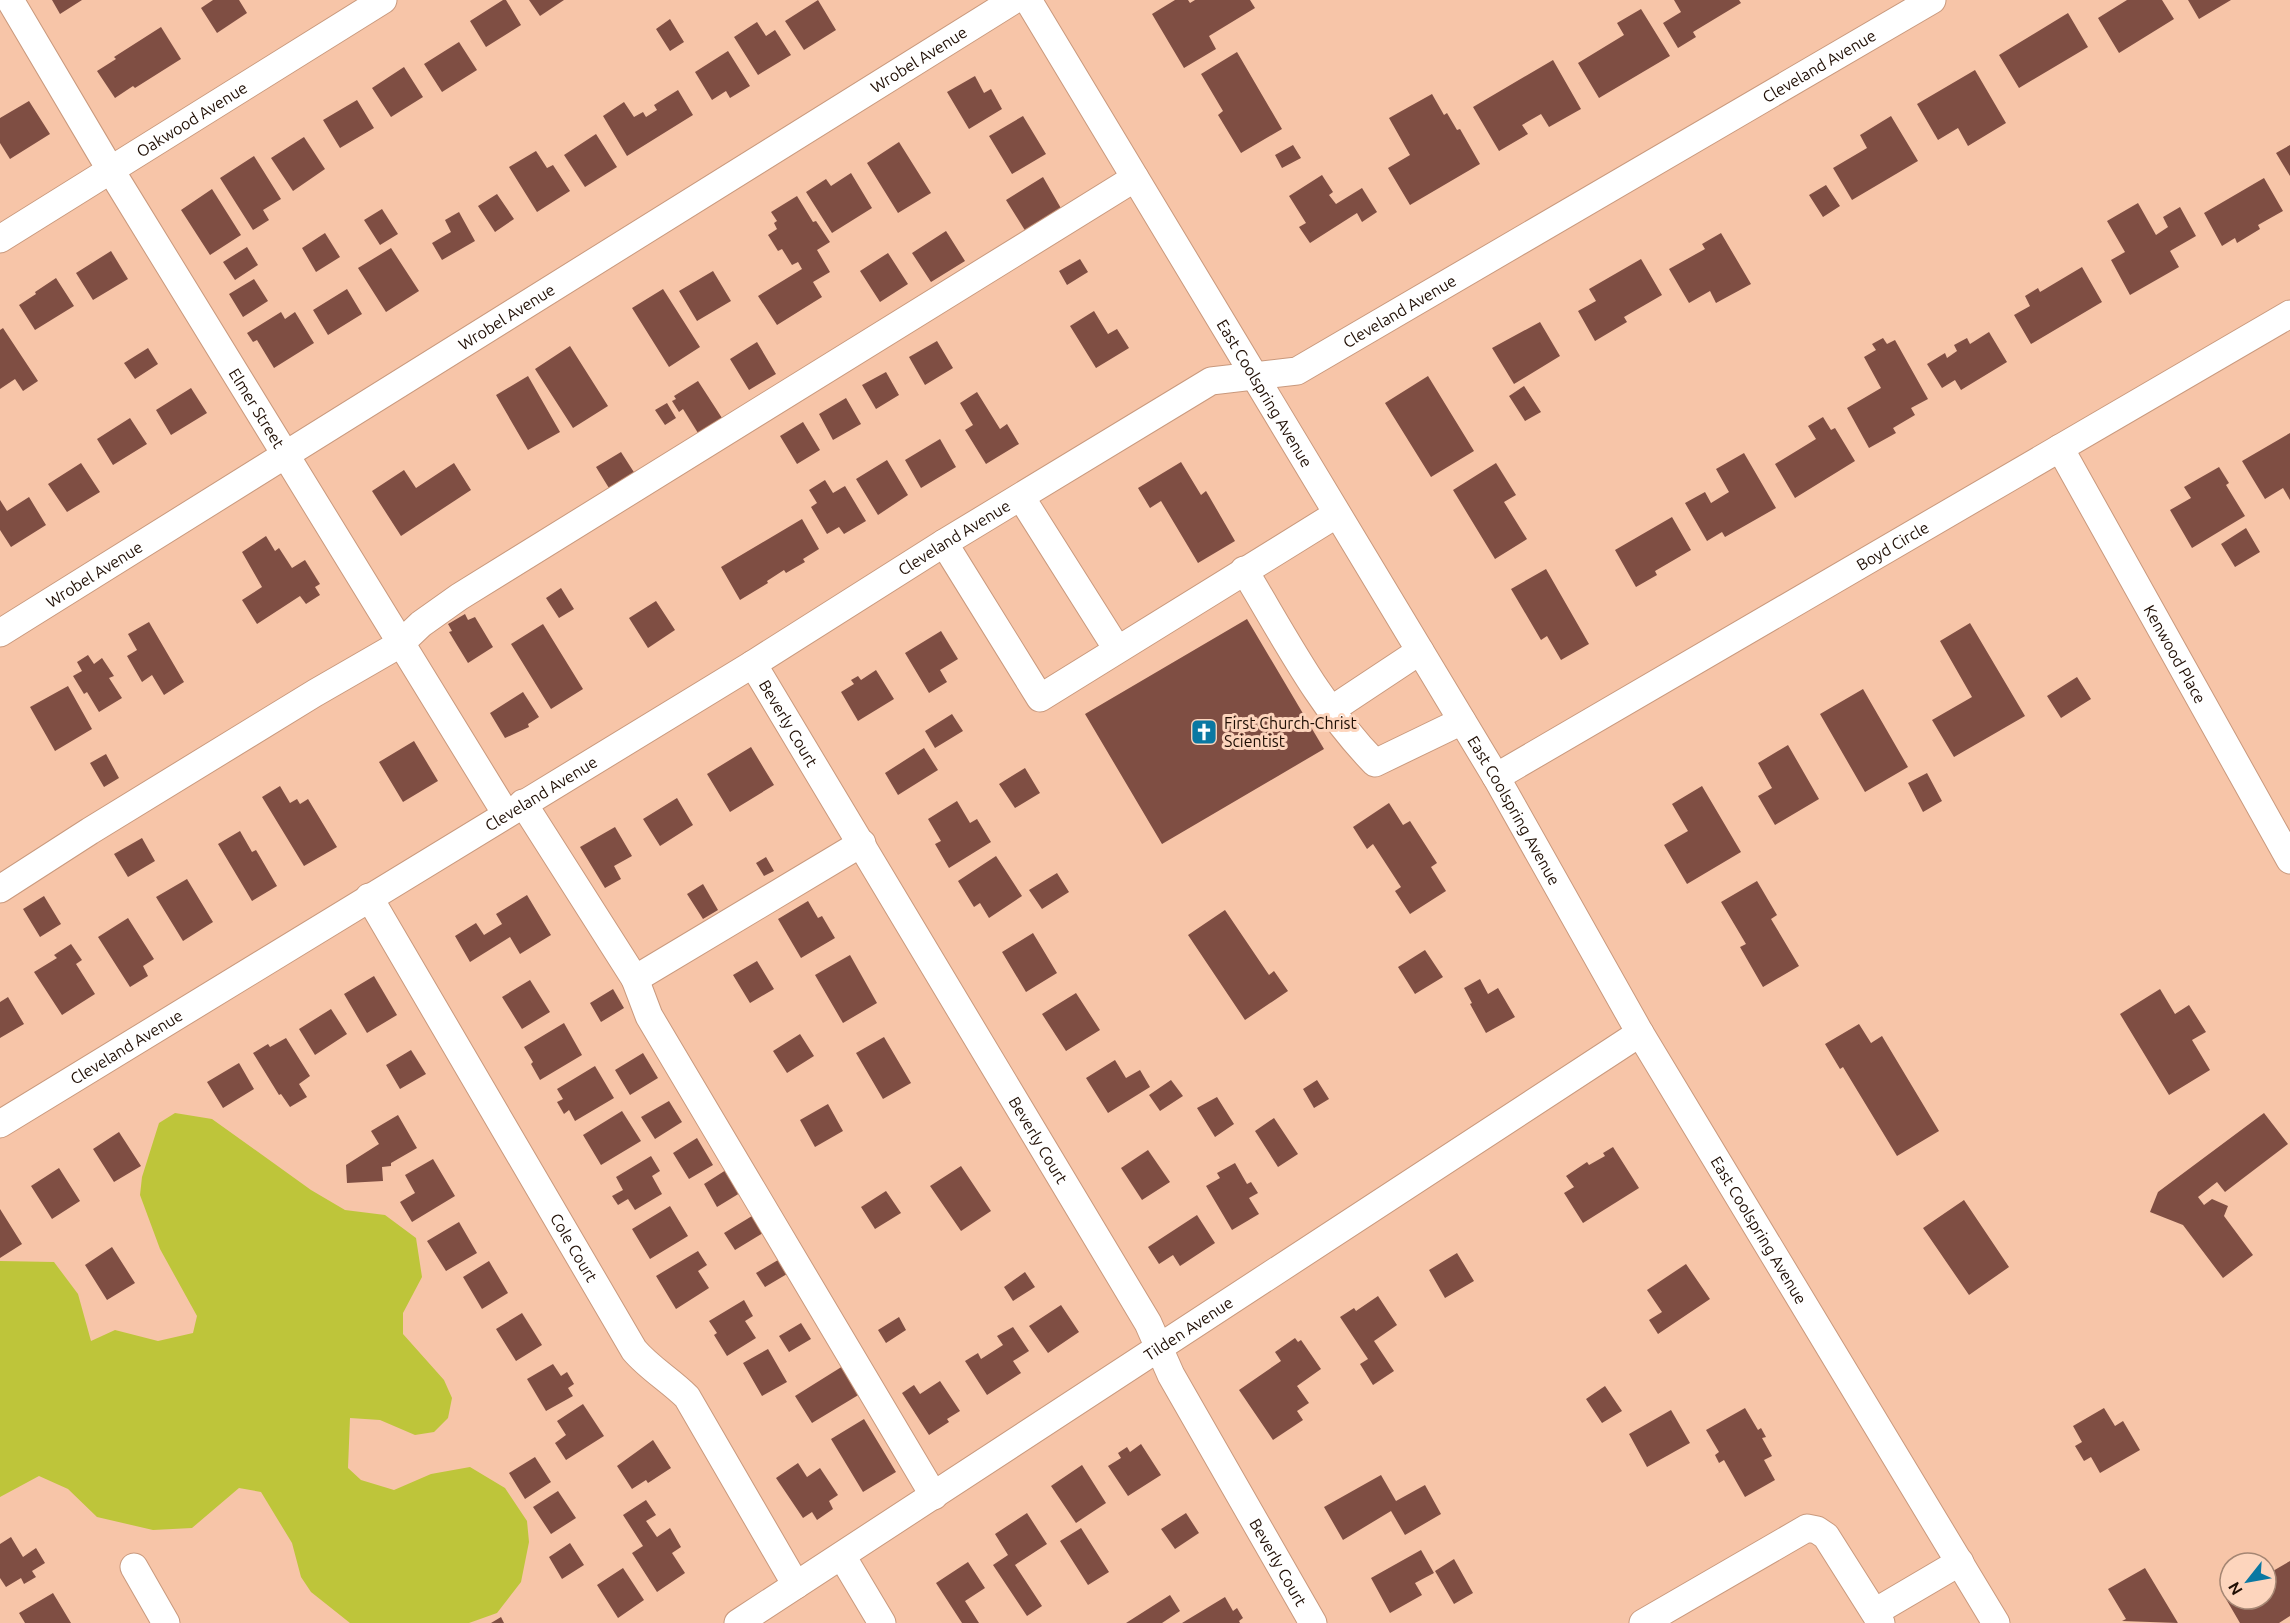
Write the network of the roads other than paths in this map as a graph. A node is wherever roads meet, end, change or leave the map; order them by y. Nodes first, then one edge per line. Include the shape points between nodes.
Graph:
1 (10, 0) edge
2 (383, 0) edge
3 (1014, 0) edge
4 (1028, 0) edge
5 (1932, 0) edge
6 (110, 169) junction
7 (1136, 178) junction
8 (0, 239) edge
9 (2290, 314) edge
10 (1254, 375) junction
11 (2060, 448) junction
12 (286, 455) junction
13 (1021, 497) junction
14 (1337, 514) junction
15 (944, 543) junction
16 (1244, 570) junction
17 (0, 633) edge
18 (400, 644) junction
19 (1117, 649) junction
20 (1420, 651) junction
21 (753, 664) junction
22 (1331, 710) junction
23 (1462, 721) junction
24 (1496, 777) junction
25 (514, 808) junction
26 (862, 843) junction
27 (2290, 860) edge
28 (0, 889) edge
29 (369, 897) junction
30 (635, 979) junction
31 (1640, 1033) junction
32 (0, 1124) edge
33 (1160, 1349) junction
34 (934, 1497) junction
35 (842, 1557) junction
36 (1960, 1562) junction
37 (134, 1567) dead end
38 (796, 1585) junction
39 (1878, 1618) edge
40 (166, 1623) edge
41 (738, 1623) edge
42 (882, 1623) edge
43 (1313, 1623) edge
44 (1643, 1623) edge
45 (1996, 1623) edge

1 - 6 street, Elmer Street
2 - 6 street, Oakwood Avenue
3 - 12 street, Wrobel Avenue
4 - 7 street, East Coolspring Avenue
5 - 10 street, Cleveland Avenue via 1297,371
6 - 8 street, Oakwood Avenue
6 - 12 street, Elmer Street
7 - 10 street, East Coolspring Avenue
7 - 18 street via 459,597
9 - 11 street, Boyd Circle
10 - 13 street, Cleveland Avenue via 1211,381
10 - 14 street, East Coolspring Avenue
11 - 24 street, Boyd Circle
11 - 27 street, Kenwood Place
12 - 17 street, Wrobel Avenue
12 - 18 street, Elmer Street
13 - 15 street, Cleveland Avenue
13 - 19 street
14 - 16 street
14 - 20 street, East Coolspring Avenue
15 - 19 street via 1040,698
15 - 21 street, Cleveland Avenue
16 - 19 street
16 - 22 street
18 - 25 street, Elmer Street
18 - 28 street
20 - 22 street
20 - 23 street, East Coolspring Avenue
21 - 25 street, Cleveland Avenue
21 - 26 street, Beverly Court
22 - 23 street via 1375,763
23 - 24 street, East Coolspring Avenue
24 - 31 street, East Coolspring Avenue
25 - 29 street, Cleveland Avenue
25 - 30 street, Elmer Street
26 - 30 street
26 - 33 street, Beverly Court
29 - 32 street, Cleveland Avenue
29 - 38 street, Cole Court via 634,1350 687,1397
30 - 34 street, Elmer Street via 649,1016
31 - 33 street, Tilden Avenue
31 - 36 street, East Coolspring Avenue
33 - 34 street, Tilden Avenue
33 - 43 street, Beverly Court
34 - 35 street, Tilden Avenue
35 - 38 street, Tilden Avenue
35 - 42 street
36 - 39 street
36 - 45 street, East Coolspring Avenue
37 - 40 street
38 - 41 street, Tilden Avenue
39 - 44 street via 1826,1536 1807,1528

